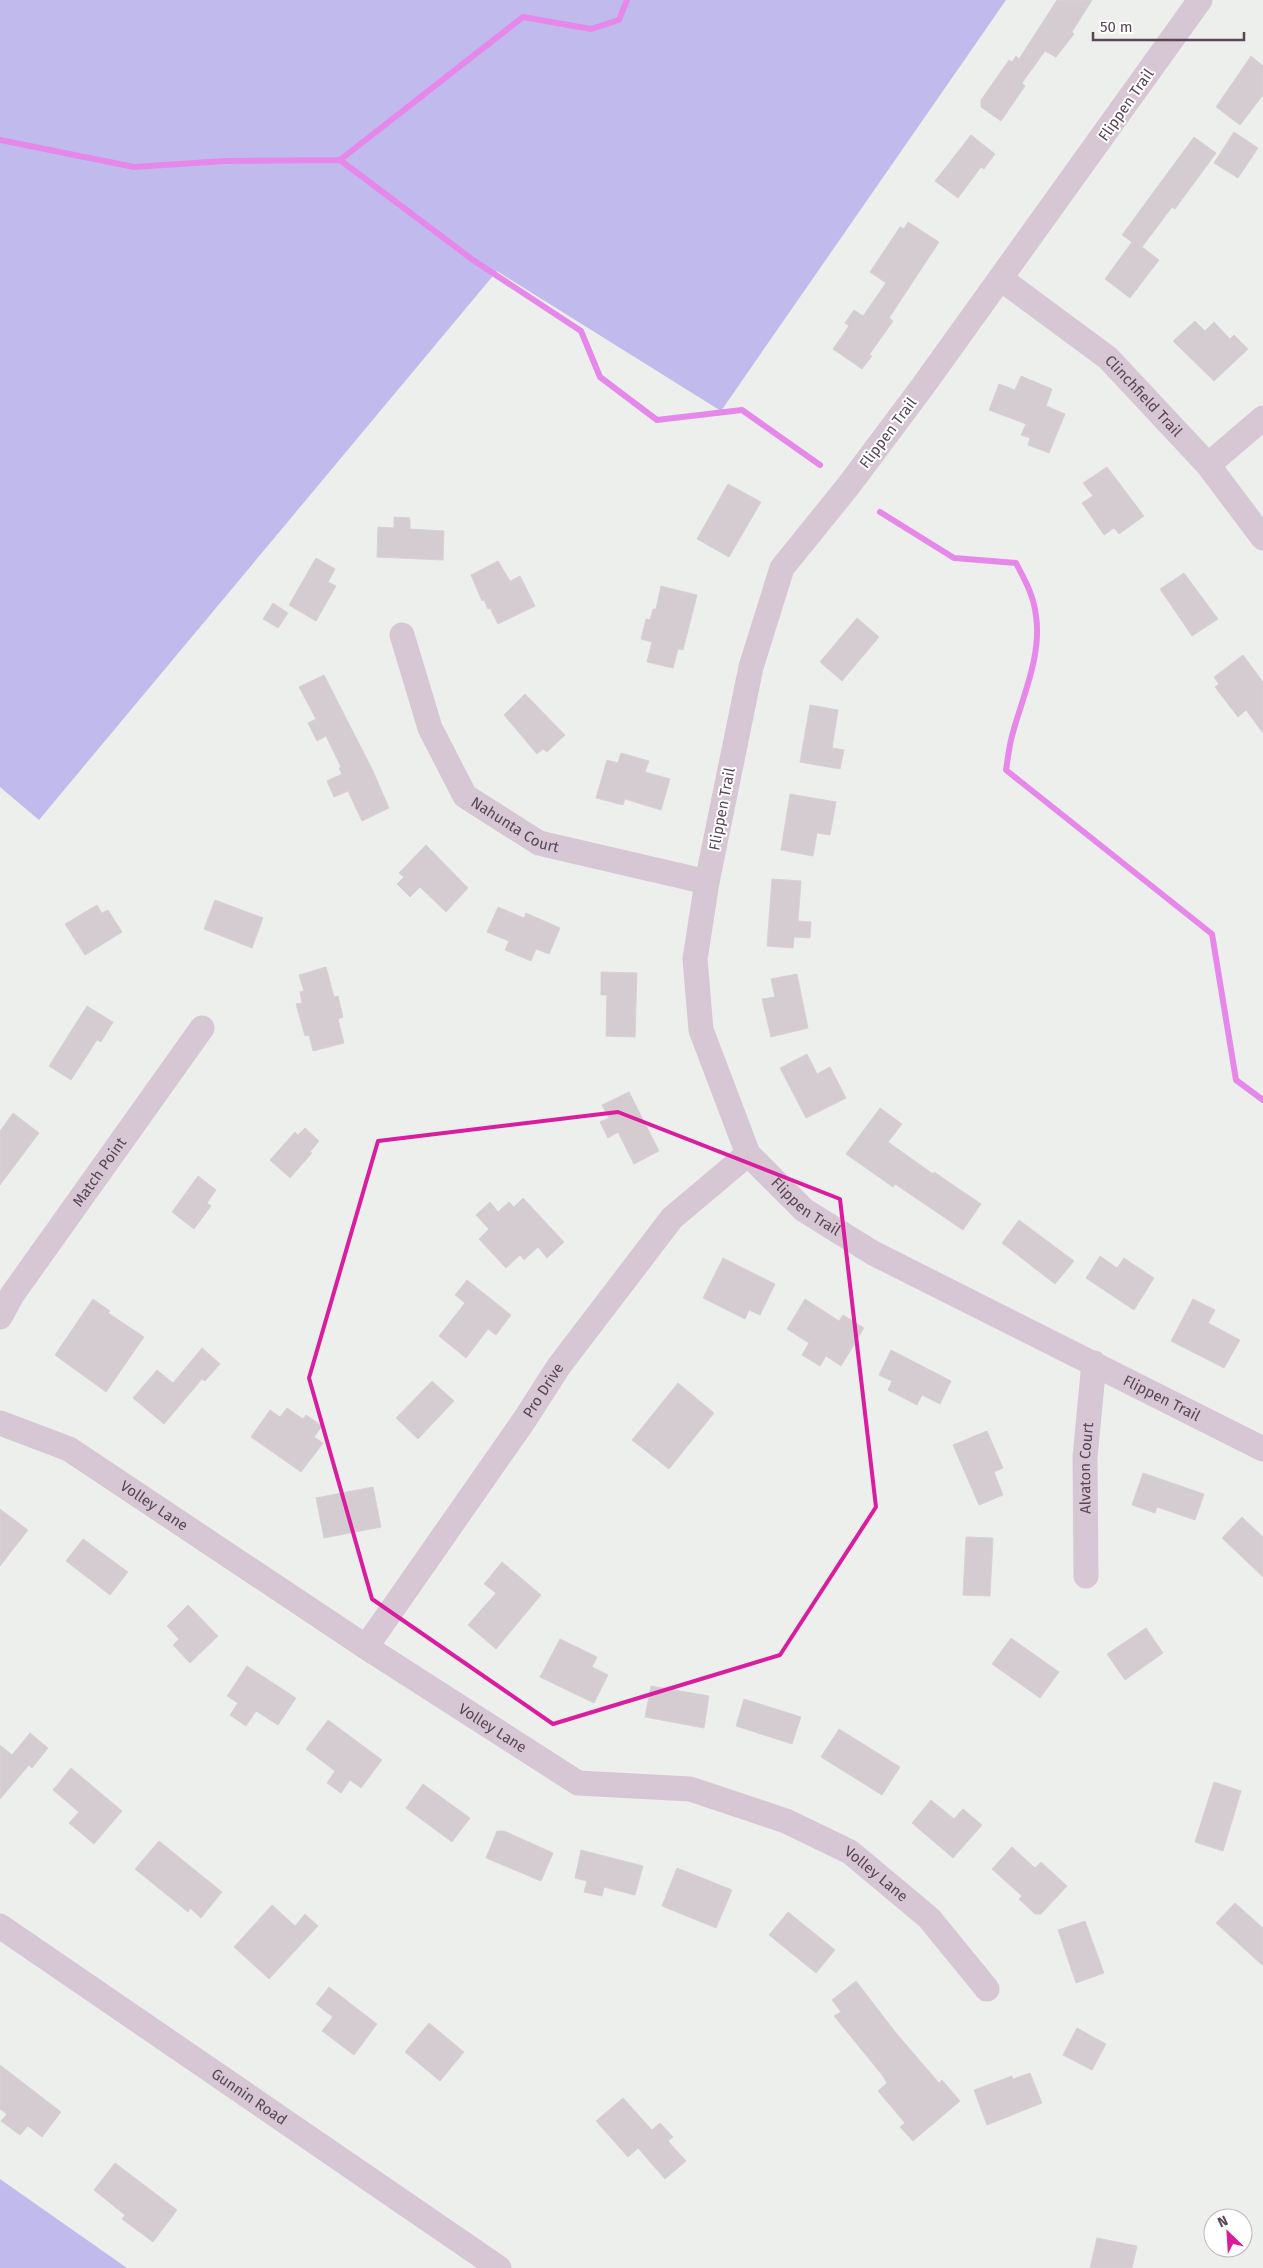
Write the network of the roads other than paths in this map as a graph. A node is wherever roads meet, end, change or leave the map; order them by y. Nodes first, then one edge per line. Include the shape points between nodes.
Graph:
1 (1200, 0) edge
2 (1000, 279) junction
3 (1263, 418) edge
4 (1208, 465) junction
5 (1263, 538) edge
6 (402, 635) dead end
7 (707, 882) junction
8 (202, 1028) dead end
9 (748, 1154) junction
10 (0, 1317) edge
11 (1094, 1362) junction
12 (0, 1423) edge
13 (1263, 1449) edge
14 (1086, 1576) dead end
15 (366, 1647) junction
16 (0, 1926) edge
17 (987, 1989) dead end
18 (499, 2268) edge

1 - 2 street, Flippen Trail
2 - 4 street, Clinchfield Trail via 1108,358
2 - 7 street, Flippen Trail via 849,485 782,568 751,667
3 - 4 street
4 - 5 street, Clinchfield Trail
6 - 7 street, Nahunta Court via 430,728 465,796 539,844
7 - 9 street, Flippen Trail via 695,959 701,1030
8 - 10 street, Match Point via 12,1295
9 - 11 street, Flippen Trail via 804,1210 873,1253
9 - 15 street, Pro Drive via 672,1218 559,1366
11 - 13 street, Flippen Trail
11 - 14 street, Alvaton Court via 1085,1458
12 - 15 street, Volley Lane via 69,1449
15 - 17 street, Volley Lane via 578,1783 690,1789 786,1821 850,1852 928,1918
16 - 18 street, Gunnin Road

